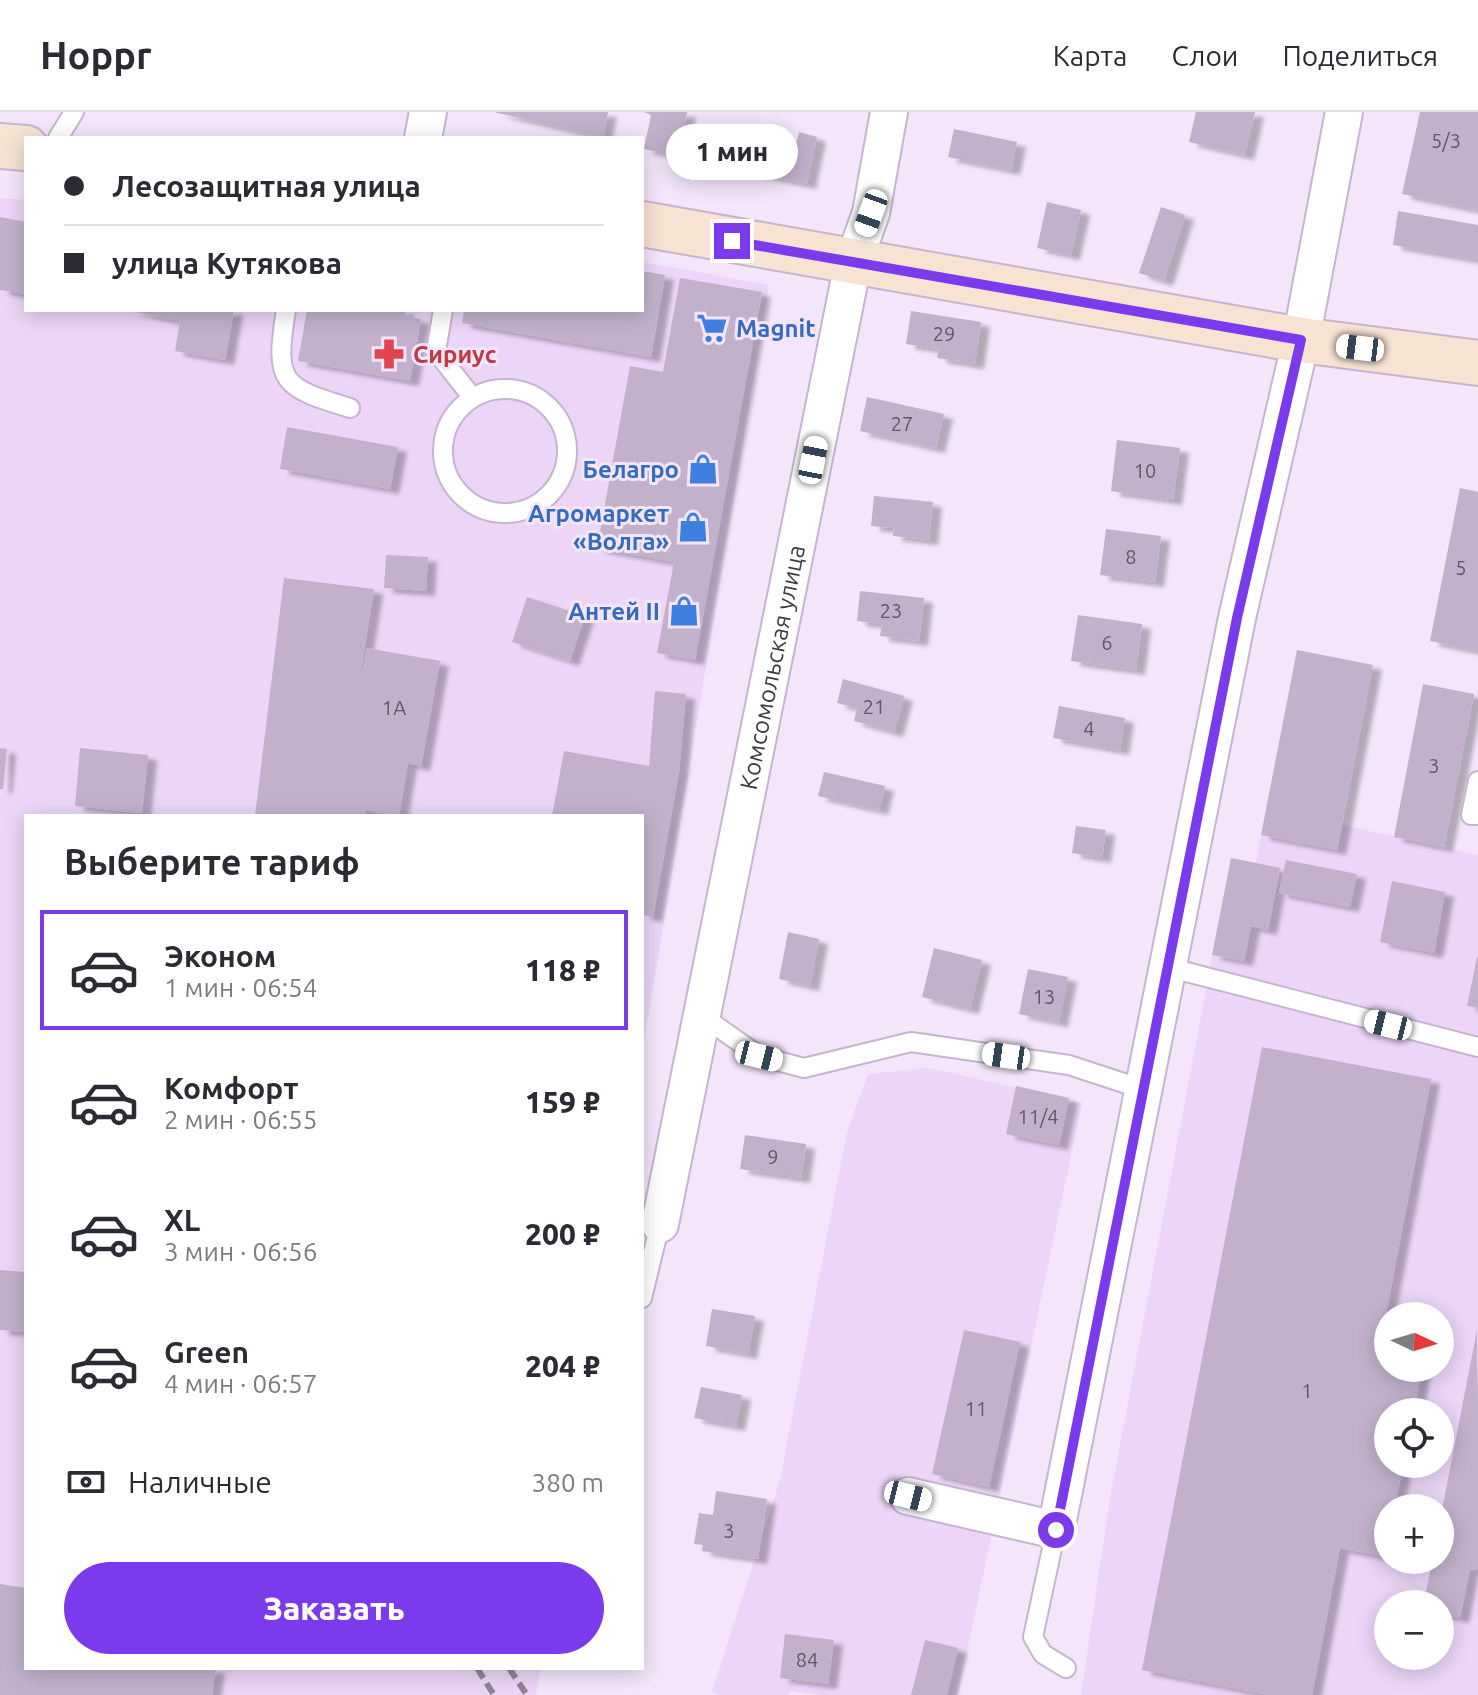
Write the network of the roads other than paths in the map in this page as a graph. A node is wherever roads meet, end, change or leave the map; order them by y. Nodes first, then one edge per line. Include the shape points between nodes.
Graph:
1 (74, 112) edge
2 (428, 112) edge
3 (889, 112) edge
4 (1344, 112) edge
5 (59, 136) edge
6 (423, 136) edge
7 (0, 146) edge
8 (24, 148) edge
9 (644, 224) edge
10 (853, 263) junction
11 (286, 312) edge
12 (443, 312) edge
13 (1301, 340) junction
14 (1478, 363) edge
15 (472, 397) junction
16 (350, 408) dead end
17 (1478, 781) edge
18 (1478, 815) edge
19 (1167, 967) junction
20 (702, 1016) junction
21 (1478, 1047) edge
22 (1142, 1089) junction
23 (660, 1224) joint
24 (644, 1290) edge
25 (908, 1496) dead end
26 (1056, 1530) junction
27 (1066, 1668) dead end

1 - 5 lane
2 - 6 street
3 - 10 street, Комсомольская улица via 871,213
4 - 13 street
7 - 8 main road
9 - 10 main road
10 - 13 main road
10 - 20 street, Комсомольская улица
11 - 16 lane via 283,370 297,391
12 - 15 lane via 436,351
13 - 14 main road
13 - 19 street via 1237,618
15 - 15 lane via 448,424 446,436 443,459 457,491 484,510 515,513 544,501 563,475 568,446 558,417 537,397 506,388
17 - 18 lane via 1471,815
19 - 21 lane
19 - 22 street
20 - 22 lane via 759,1056 804,1068 911,1042 1069,1065
20 - 23 street, Комсомольская улица
22 - 26 street
23 - 24 lane
25 - 26 street
26 - 27 lane via 1033,1637 1043,1654

